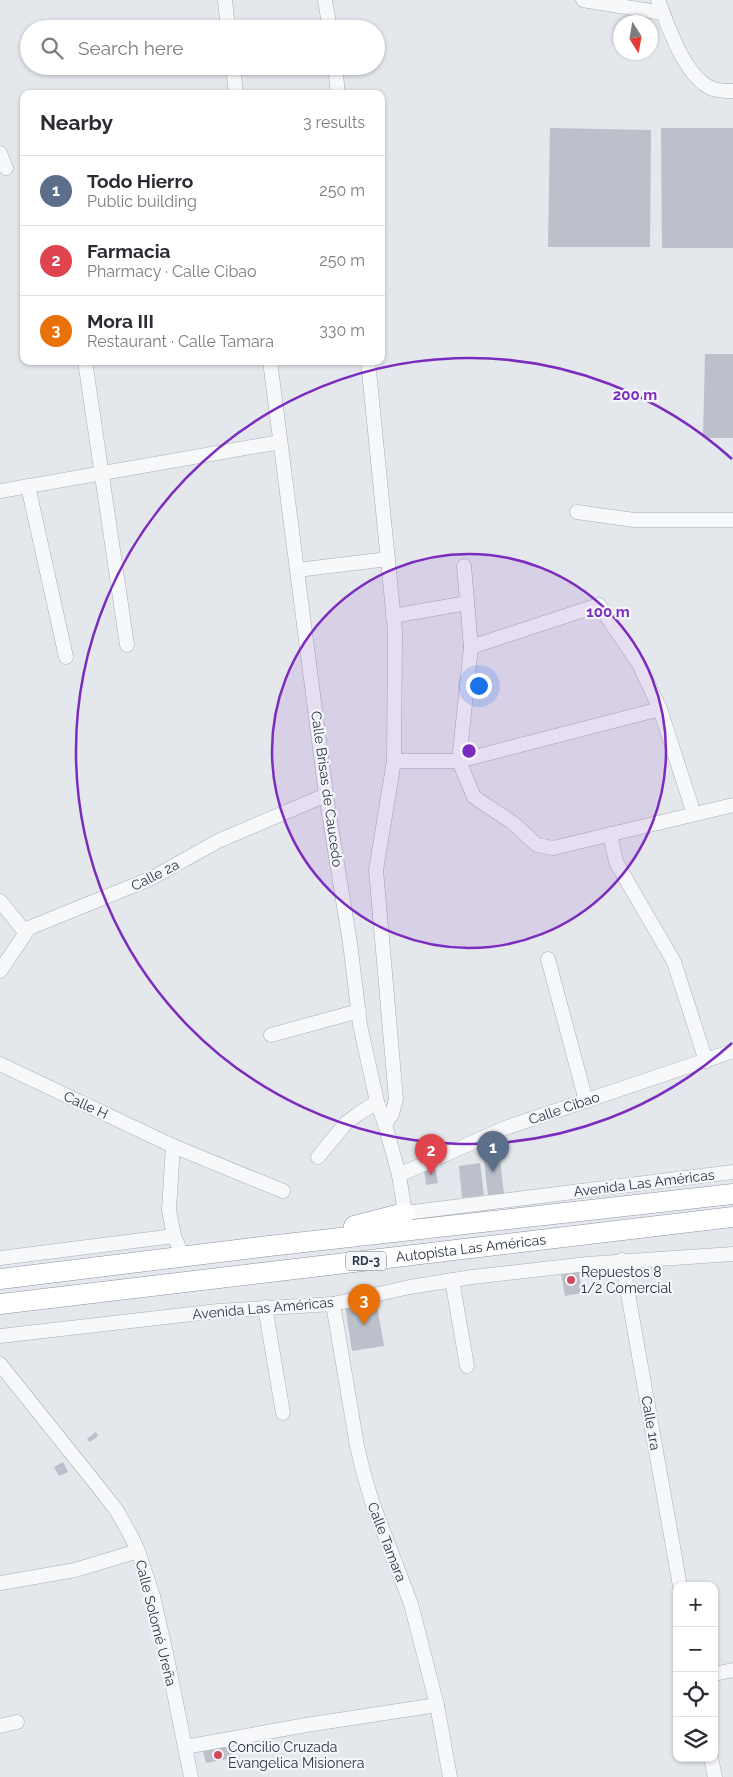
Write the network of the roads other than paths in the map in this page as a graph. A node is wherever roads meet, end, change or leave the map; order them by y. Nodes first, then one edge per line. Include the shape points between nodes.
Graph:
1 (225, 0) edge
2 (325, 0) edge
3 (583, 0) edge
4 (660, 7) edge
5 (227, 20) edge
6 (328, 20) edge
7 (234, 75) edge
8 (336, 75) edge
9 (236, 90) edge
10 (338, 90) edge
11 (733, 91) edge
12 (0, 153) edge
13 (6, 168) dead end
14 (86, 365) edge
15 (270, 365) edge
16 (368, 365) edge
17 (280, 442) junction
18 (102, 473) junction
19 (28, 486) junction
20 (0, 490) edge
21 (576, 512) dead end
22 (733, 520) edge
23 (388, 559) junction
24 (464, 566) dead end
25 (297, 570) junction
26 (467, 603) junction
27 (393, 616) junction
28 (126, 645) dead end
29 (471, 647) junction
30 (66, 657) dead end
31 (660, 709) junction
32 (394, 761) junction
33 (459, 761) junction
34 (326, 796) junction
35 (733, 805) edge
36 (694, 814) junction
37 (610, 834) junction
38 (0, 901) edge
39 (25, 932) junction
40 (548, 959) dead end
41 (0, 971) edge
42 (359, 1012) junction
43 (271, 1035) dead end
44 (733, 1051) edge
45 (706, 1061) junction
46 (0, 1064) edge
47 (586, 1101) junction
48 (377, 1102) junction
49 (385, 1124) junction
50 (173, 1146) junction
51 (318, 1157) dead end
52 (733, 1172) edge
53 (399, 1175) junction
54 (283, 1192) dead end
55 (733, 1194) edge
56 (405, 1213) junction
57 (733, 1217) edge
58 (733, 1225) edge
59 (639, 1229) junction
60 (174, 1236) junction
61 (269, 1246) junction
62 (733, 1254) edge
63 (184, 1257) junction
64 (0, 1258) edge
65 (622, 1260) junction
66 (0, 1279) edge
67 (452, 1280) junction
68 (0, 1304) edge
69 (333, 1304) junction
70 (265, 1307) junction
71 (0, 1336) edge
72 (0, 1364) edge
73 (467, 1366) dead end
74 (283, 1413) dead end
75 (138, 1551) junction
76 (679, 1582) edge
77 (0, 1583) edge
78 (733, 1670) edge
79 (718, 1673) edge
80 (438, 1705) junction
81 (17, 1722) dead end
82 (0, 1726) edge
83 (186, 1747) junction
84 (713, 1762) edge
85 (191, 1777) edge
86 (450, 1777) edge
87 (715, 1777) edge

1 - 5 street
2 - 6 street
3 - 4 street
4 - 11 street via 676,47 696,76 714,89
7 - 9 street
8 - 10 street
12 - 13 street
14 - 18 street
15 - 17 street, Calle Brisas de Caucedo
16 - 23 street
17 - 18 street
17 - 25 street, Calle Brisas de Caucedo
18 - 19 street
18 - 28 street
19 - 20 street
19 - 30 street
21 - 22 street via 634,520
23 - 25 street
23 - 27 street
24 - 26 street
25 - 34 street, Calle Brisas de Caucedo
26 - 27 street
26 - 29 street
27 - 32 street
29 - 31 street via 599,605 639,664
29 - 33 street
31 - 33 street
31 - 36 street
32 - 33 street
32 - 49 street via 376,870 396,1099
33 - 37 street via 474,797 513,823 537,845 553,848
34 - 39 street, Calle 2a via 218,841 152,878 46,920
34 - 42 street, Calle Brisas de Caucedo
35 - 36 street
36 - 37 street
37 - 45 street via 616,862 674,962
38 - 39 street
39 - 41 street, Calle 2a
40 - 47 street
42 - 43 street
42 - 48 street, Calle Brisas de Caucedo
44 - 45 street, Calle Cibao
45 - 47 street, Calle Cibao
46 - 50 street, Calle H
47 - 53 street, Calle Cibao via 505,1128
48 - 49 street, Calle Brisas de Caucedo
48 - 51 street via 346,1123
49 - 53 street, Calle Brisas de Caucedo
50 - 54 street, Calle H
50 - 60 street via 169,1210
52 - 56 street, Avenida Las Américas
53 - 56 street, Calle Brisas de Caucedo
55 - 61 highway, Autopista Las Américas / RD-3
56 - 61 highway
57 - 59 highway, Autopista Las Américas / RD-3
58 - 59 highway
59 - 68 highway, Autopista Las Américas / RD-3
60 - 63 street
60 - 64 street
61 - 63 highway, Autopista Las Américas / RD-3
62 - 65 street, Avenida Las Américas
63 - 66 highway, Autopista Las Américas / RD-3
65 - 67 street, Avenida Las Américas
65 - 76 street, Calle 1ra
67 - 69 street, Avenida Las Américas
67 - 73 street
69 - 70 street, Avenida Las Américas
69 - 80 street, Calle Tamara via 362,1471 411,1604
70 - 71 street, Avenida Las Américas
70 - 74 street
72 - 75 street, Calle Solomé Ureña via 112,1504
75 - 77 street via 75,1570
75 - 83 street, Calle Solomé Ureña via 153,1596
78 - 79 street
80 - 83 street
80 - 86 street, Calle Tamara
81 - 82 street
83 - 85 street, Calle Solomé Ureña
84 - 87 street

